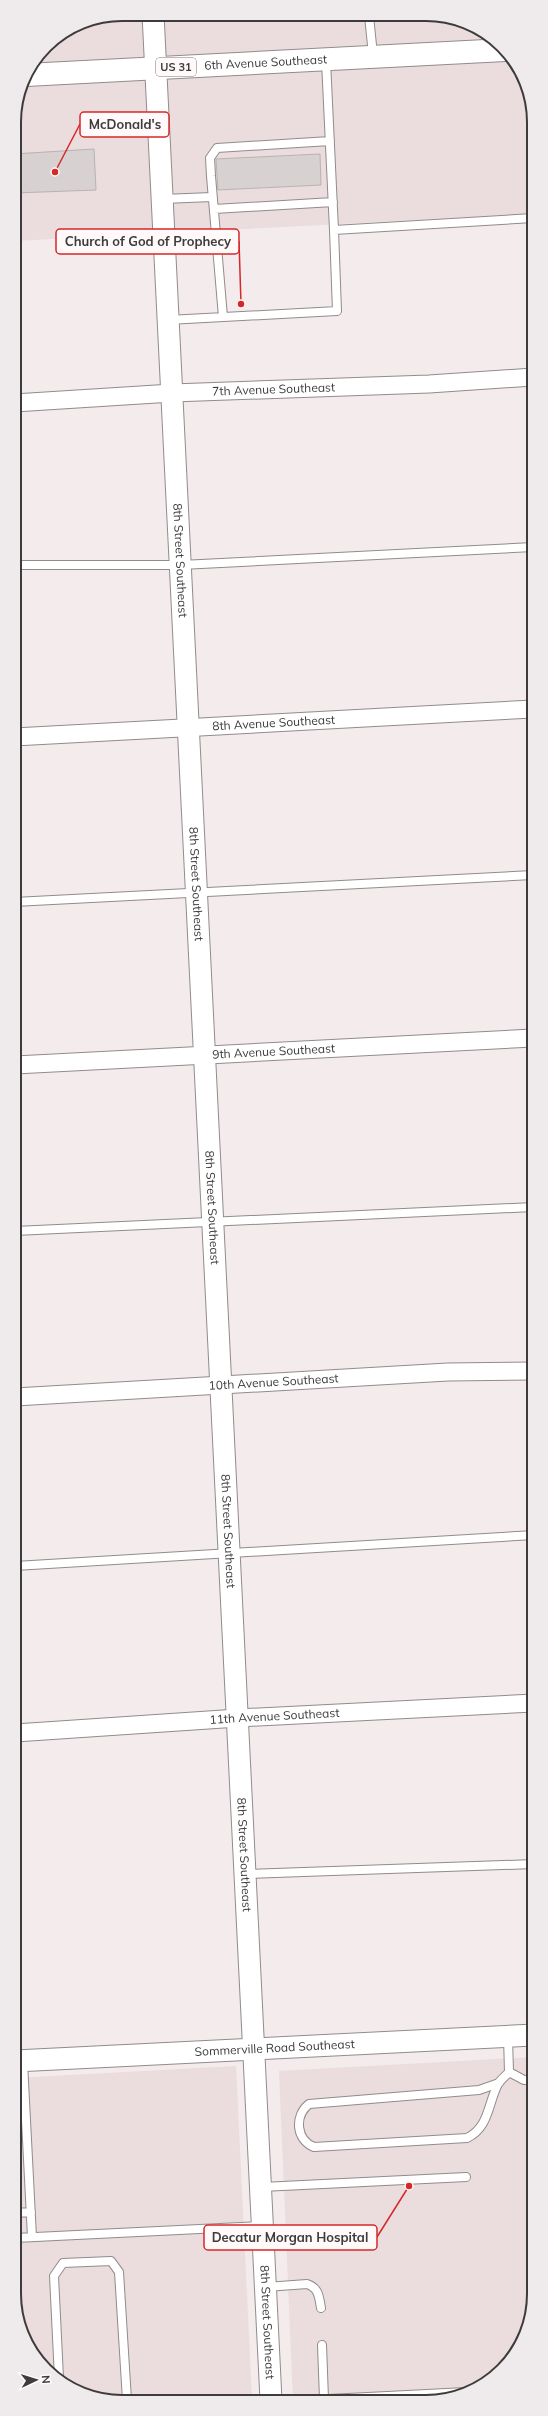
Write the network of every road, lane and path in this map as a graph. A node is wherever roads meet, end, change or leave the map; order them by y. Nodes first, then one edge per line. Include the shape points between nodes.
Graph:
1 (154, 21) edge
2 (370, 21) edge
3 (496, 50) edge
4 (373, 56) junction
5 (326, 59) junction
6 (156, 69) junction
7 (34, 75) edge
8 (330, 141) junction
9 (212, 197) junction
10 (162, 199) junction
11 (333, 202) junction
12 (214, 209) junction
13 (527, 218) edge
14 (334, 230) junction
15 (223, 317) junction
16 (168, 320) junction
17 (527, 377) edge
18 (172, 393) junction
19 (21, 403) edge
20 (527, 547) edge
21 (21, 565) edge
22 (181, 565) junction
23 (527, 709) edge
24 (189, 728) junction
25 (21, 737) edge
26 (527, 875) edge
27 (197, 892) junction
28 (21, 902) edge
29 (527, 1038) edge
30 (205, 1054) junction
31 (21, 1065) edge
32 (527, 1207) edge
33 (213, 1222) junction
34 (21, 1231) edge
35 (527, 1371) edge
36 (221, 1385) junction
37 (21, 1397) edge
38 (527, 1535) edge
39 (230, 1554) junction
40 (21, 1566) edge
41 (527, 1703) edge
42 (238, 1718) junction
43 (21, 1733) edge
44 (527, 1864) edge
45 (245, 1874) junction
46 (527, 2035) edge
47 (508, 2036) junction
48 (254, 2049) junction
49 (21, 2061) edge
50 (509, 2072) junction
51 (527, 2080) edge
52 (499, 2083) junction
53 (21, 2086) edge
54 (466, 2177) dead end
55 (261, 2187) junction
56 (31, 2212) junction
57 (21, 2213) edge
58 (263, 2226) junction
59 (32, 2237) junction
60 (21, 2238) edge
61 (266, 2287) junction
62 (321, 2308) dead end
63 (322, 2346) dead end
64 (60, 2373) edge
65 (127, 2395) edge
66 (271, 2395) edge
67 (321, 2395) edge

1 - 6 street, 8th Street Southeast
2 - 4 lane
3 - 4 main road, 6th Avenue Southeast / US 31
4 - 5 main road, 6th Avenue Southeast / US 31
5 - 6 main road, 6th Avenue Southeast / US 31
5 - 8 lane
6 - 7 main road, 6th Avenue Southeast / US 31
6 - 10 street, 8th Street Southeast
8 - 9 lane via 217,148 210,158
8 - 11 lane
9 - 10 lane
9 - 12 lane
10 - 16 street, 8th Street Southeast
11 - 12 lane
11 - 14 lane
12 - 15 lane
13 - 14 lane
14 - 15 lane via 337,311
15 - 16 lane
16 - 18 street, 8th Street Southeast
17 - 18 street, 7th Avenue Southeast via 429,384
18 - 19 street, 7th Avenue Southeast
18 - 22 street, 8th Street Southeast
20 - 22 lane
21 - 22 lane
22 - 24 street, 8th Street Southeast
23 - 24 street, 8th Avenue Southeast
24 - 25 street, 8th Avenue Southeast
24 - 27 street, 8th Street Southeast
26 - 27 lane
27 - 28 lane
27 - 30 street, 8th Street Southeast
29 - 30 street, 9th Avenue Southeast
30 - 31 street, 9th Avenue Southeast
30 - 33 street, 8th Street Southeast
32 - 33 lane
33 - 34 lane
33 - 36 street, 8th Street Southeast
35 - 36 street, 10th Avenue Southeast via 448,1372
36 - 37 street, 10th Avenue Southeast
36 - 39 street, 8th Street Southeast
38 - 39 lane
39 - 40 lane
39 - 42 street, 8th Street Southeast
41 - 42 street, 11th Avenue Southeast
42 - 43 street, 11th Avenue Southeast
42 - 45 street, 8th Street Southeast
44 - 45 lane
45 - 48 street, 8th Street Southeast
46 - 47 street, Sommerville Road Southeast
47 - 48 street, Sommerville Road Southeast
47 - 50 lane
48 - 49 street, Sommerville Road Southeast
48 - 55 street, 8th Street Southeast
50 - 51 lane
50 - 52 lane
52 - 52 lane via 479,2090 309,2104 300,2115 300,2134 307,2144 314,2147 467,2138 476,2134 487,2116
53 - 56 lane
54 - 55 lane
55 - 58 street, 8th Street Southeast
56 - 57 lane
56 - 59 lane
58 - 59 lane
58 - 61 street, 8th Street Southeast
59 - 60 lane
61 - 62 lane via 307,2284 313,2286 318,2293
61 - 66 street, 8th Street Southeast
63 - 67 lane
64 - 65 lane via 54,2276 63,2263 111,2261 119,2272

